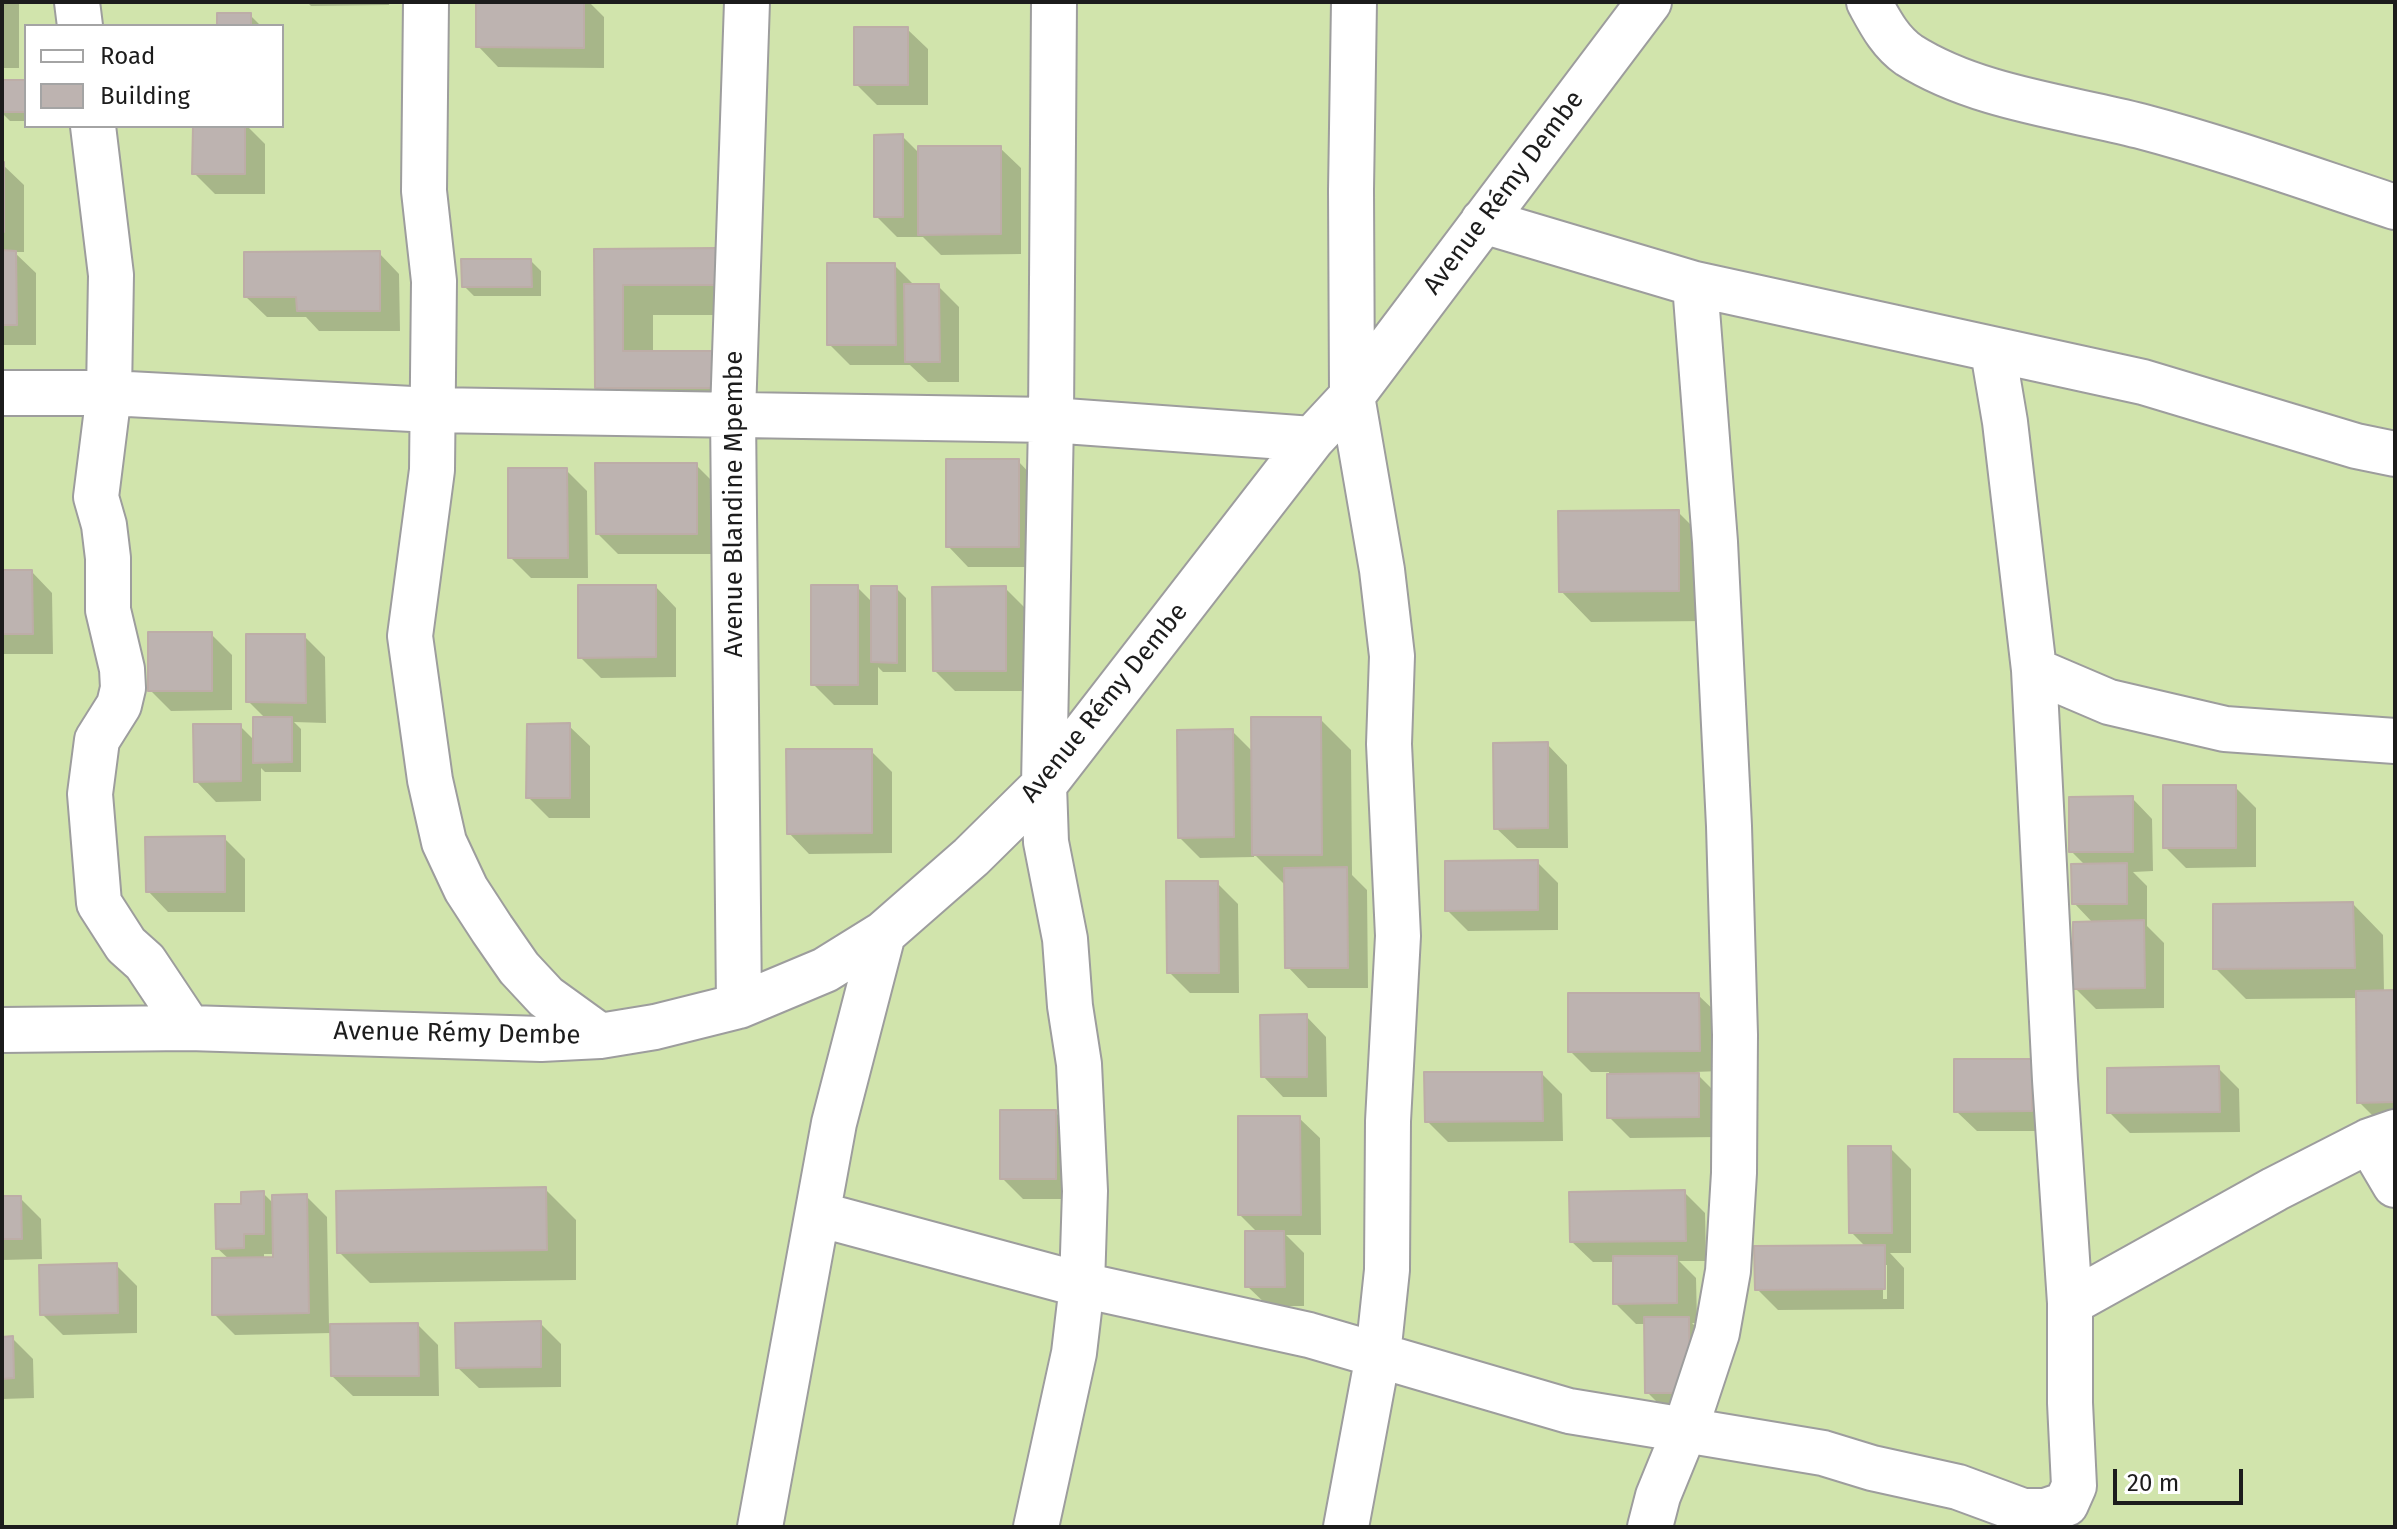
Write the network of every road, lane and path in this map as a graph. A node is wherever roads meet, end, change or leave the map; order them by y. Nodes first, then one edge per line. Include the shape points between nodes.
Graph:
1 (77, 2) edge
2 (426, 2) edge
3 (747, 2) edge
4 (1054, 2) edge
5 (1354, 2) edge
6 (1649, 2) edge
7 (1869, 2) edge
8 (80, 24) edge
9 (93, 128) edge
10 (2395, 207) edge
11 (1483, 221) junction
12 (1695, 284) junction
13 (1993, 351) junction
14 (2, 393) edge
15 (109, 393) junction
16 (1352, 396) junction
17 (431, 410) junction
18 (733, 413) junction
19 (1051, 420) junction
20 (1312, 439) junction
21 (2395, 454) edge
22 (2034, 670) junction
23 (2395, 741) edge
24 (1044, 785) junction
25 (883, 934) junction
26 (739, 1006) junction
27 (189, 1028) junction
28 (2, 1030) edge
29 (600, 1036) junction
30 (2382, 1136) edge
31 (2395, 1185) edge
32 (818, 1214) junction
33 (1082, 1285) junction
34 (2070, 1303) junction
35 (1378, 1355) junction
36 (1685, 1430) junction
37 (760, 1527) edge
38 (1036, 1527) edge
39 (1346, 1527) edge
40 (1650, 1527) edge

1 - 8 street
2 - 17 street via 424,191 434,281
3 - 18 street, Avenue Blandine Mpembe
4 - 19 street
5 - 16 street
6 - 11 street, Avenue Rémy Dembe
7 - 10 street via 1886,33 1907,54 1948,75 2255,159
9 - 15 street via 111,275
11 - 12 street
11 - 16 street, Avenue Rémy Dembe
12 - 13 street
12 - 36 street via 1715,542 1735,1065 1728,1271 1717,1333
13 - 21 street via 2143,382
13 - 22 street
14 - 15 street
15 - 17 street
15 - 27 street via 96,497 104,525 108,610 123,688 119,705 97,740 90,794 99,903
16 - 20 street, Avenue Rémy Dembe
16 - 35 street via 1392,656 1389,744 1398,936 1387,1270
17 - 18 street
17 - 29 street via 432,470 410,636 444,842 466,889 519,968 546,997
18 - 19 street
18 - 26 street, Avenue Blandine Mpembe
19 - 20 street
19 - 24 street
20 - 24 street, Avenue Rémy Dembe
22 - 23 street via 2109,702 2225,729
22 - 34 street
24 - 25 street, Avenue Rémy Dembe
24 - 33 street via 1046,842 1065,939 1083,1111
25 - 26 street, Avenue Rémy Dembe via 825,970
25 - 32 street via 834,1123
26 - 29 street, Avenue Rémy Dembe
27 - 28 street, Avenue Rémy Dembe
27 - 29 street, Avenue Rémy Dembe via 541,1039
30 - 31 street
30 - 34 street
32 - 33 street
32 - 37 street
33 - 35 street
33 - 38 street via 1074,1353
34 - 36 street via 2074,1486 2066,1504 2045,1511 2023,1511 1958,1487 1823,1453
35 - 36 street via 1569,1411
35 - 39 street
36 - 40 street

